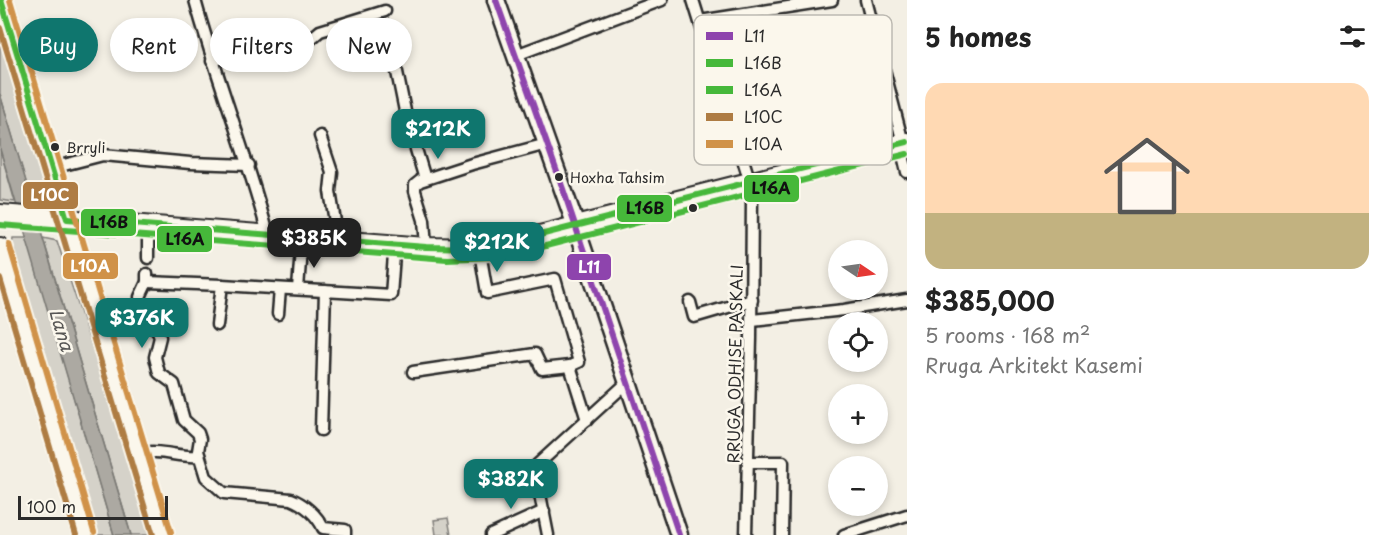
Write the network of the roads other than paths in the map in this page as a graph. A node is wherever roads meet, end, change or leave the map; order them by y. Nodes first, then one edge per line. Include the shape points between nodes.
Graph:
1 (1, 0) edge
2 (195, 0) edge
3 (496, 0) edge
4 (662, 0) edge
5 (693, 0) edge
6 (832, 0) edge
7 (866, 0) edge
8 (385, 11) dead end
9 (698, 15) edge
10 (738, 15) edge
11 (870, 15) edge
12 (314, 37) edge
13 (210, 55) edge
14 (516, 55) junction
15 (216, 72) edge
16 (397, 72) edge
17 (892, 102) edge
18 (320, 136) dead end
19 (548, 144) junction
20 (905, 153) edge
21 (249, 165) junction
22 (744, 165) edge
23 (852, 165) edge
24 (52, 168) junction
25 (425, 179) junction
26 (751, 188) junction
27 (4, 220) edge
28 (69, 225) junction
29 (578, 232) junction
30 (266, 234) junction
31 (148, 236) junction
32 (338, 240) junction
33 (426, 247) junction
34 (0, 248) edge
35 (301, 248) junction
36 (394, 255) junction
37 (148, 258) dead end
38 (481, 258) junction
39 (222, 285) junction
40 (280, 289) junction
41 (298, 289) junction
42 (325, 291) junction
43 (752, 300) junction
44 (907, 300) edge
45 (690, 302) dead end
46 (278, 314) dead end
47 (752, 320) junction
48 (217, 325) dead end
49 (570, 366) junction
50 (413, 372) dead end
51 (628, 381) junction
52 (587, 420) junction
53 (321, 430) dead end
54 (138, 454) junction
55 (199, 456) junction
56 (749, 462) junction
57 (543, 511) junction
58 (907, 515) edge
59 (85, 535) edge
60 (162, 535) edge
61 (345, 535) edge
62 (491, 535) edge
63 (548, 535) edge
64 (679, 535) edge
65 (746, 535) edge
66 (783, 535) edge
67 (844, 535) edge

1 - 24 main road
2 - 13 street
3 - 14 main road
4 - 14 street
5 - 9 street, RRUGA ODHISE PASKALI
6 - 10 street
7 - 11 street
8 - 12 street via 320,31
14 - 19 main road
15 - 21 street
16 - 25 street
17 - 20 street
18 - 32 street via 332,172 330,191
19 - 25 street
19 - 29 main road
21 - 24 street via 103,155
21 - 30 street
22 - 26 street, RRUGA ODHISE PASKALI
23 - 26 main road
24 - 28 main road
25 - 33 street via 415,185 415,191 424,220
26 - 29 main road
26 - 43 street, RRUGA ODHISE PASKALI
27 - 28 main road
28 - 30 main road
28 - 31 main road
28 - 54 main road
29 - 33 main road via 495,246
29 - 38 main road via 513,254
29 - 51 main road
30 - 32 main road
31 - 35 main road
31 - 37 street
32 - 33 main road
34 - 59 main road
35 - 36 main road
35 - 41 street
36 - 38 main road
36 - 42 street via 391,295
38 - 49 street via 487,293 555,279 579,362
39 - 40 street
39 - 48 street
39 - 55 street via 147,278 140,297 145,318 160,337 155,357 159,373 174,384 184,420 198,432
40 - 41 street
40 - 46 street
41 - 42 street
42 - 53 street
43 - 45 street via 694,317
43 - 47 street, RRUGA ODHISE PASKALI
44 - 47 street
47 - 56 street, RRUGA ODHISE PASKALI
49 - 50 street via 542,369 535,354
49 - 52 street
51 - 52 street
51 - 64 main road
52 - 57 street via 537,465
54 - 55 street via 150,451
54 - 60 main road
55 - 61 street via 206,477 224,493 291,498 320,520 323,528 345,530
56 - 65 street, RRUGA ODHISE PASKALI
56 - 66 street via 783,462
57 - 62 street
57 - 63 street
58 - 67 street

